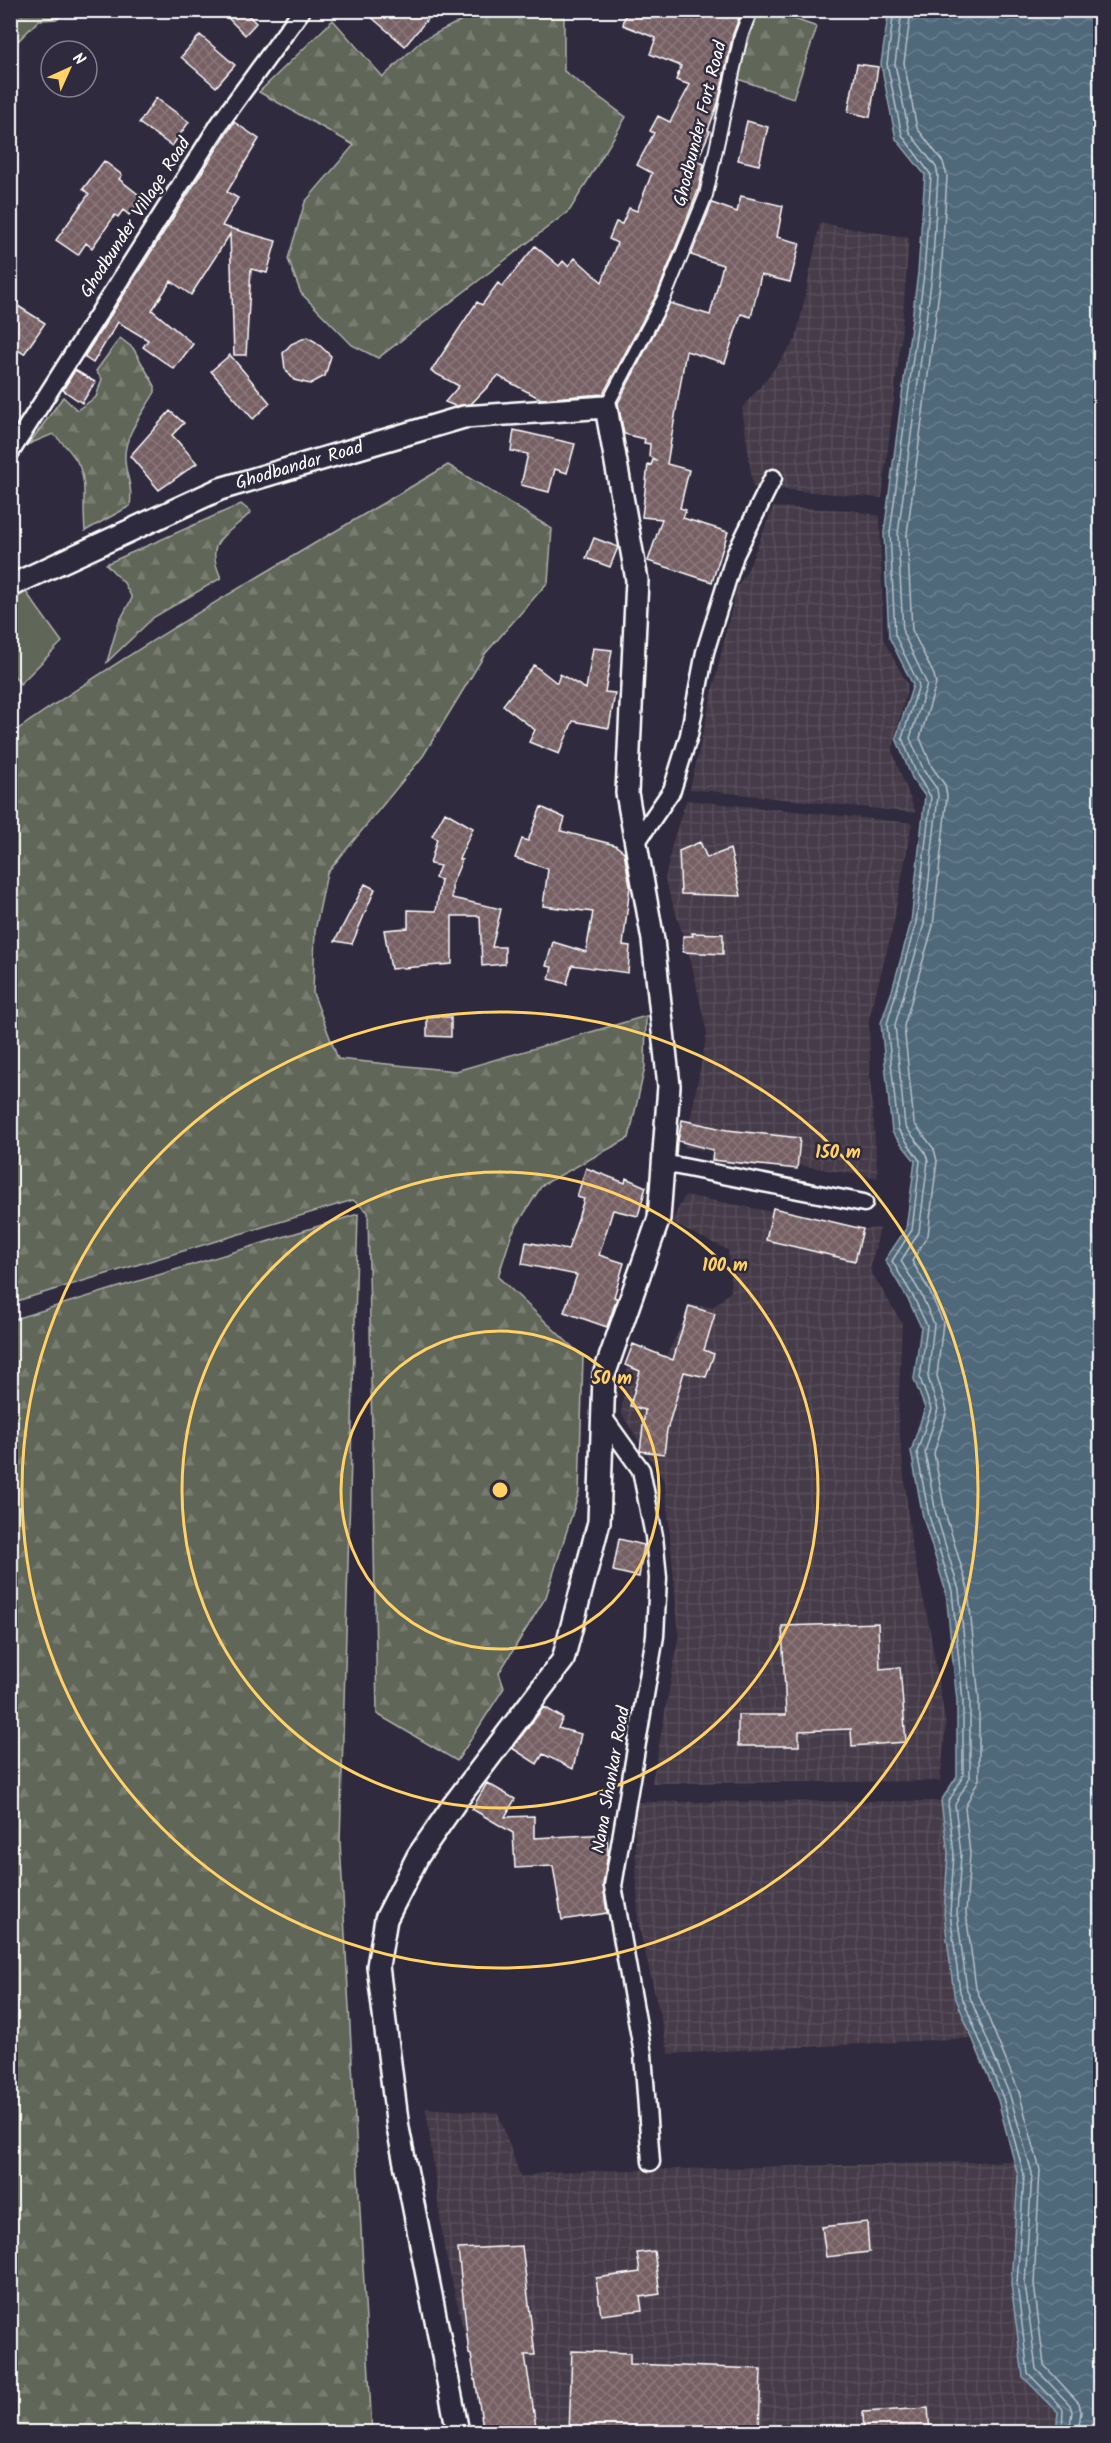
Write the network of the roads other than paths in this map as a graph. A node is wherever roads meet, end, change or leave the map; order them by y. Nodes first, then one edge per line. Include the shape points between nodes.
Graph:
1 (302, 10) edge
2 (751, 10) edge
3 (606, 407) junction
4 (10, 453) edge
5 (773, 478) dead end
6 (10, 586) edge
7 (636, 843) junction
8 (663, 1163) junction
9 (864, 1203) dead end
10 (603, 1417) junction
11 (651, 2162) dead end
12 (458, 2433) edge

1 - 4 street, Ghodbunder Village Road via 220,123
2 - 3 street, Ghodbunder Fort Road via 741,36 706,195 664,296
3 - 6 street, Ghodbandar Road via 464,417 308,462 220,489
3 - 7 street via 637,580 627,793
5 - 7 street via 735,555 705,652 689,735 672,790
7 - 8 street via 653,940 669,1086
8 - 9 street
8 - 10 street via 659,1218 604,1375
10 - 11 street, Nana Shankar Road via 641,1470 658,1578 655,1636 613,1886 643,2054
10 - 12 street via 599,1522 563,1660 418,1856 386,1919 378,1966 398,2128

